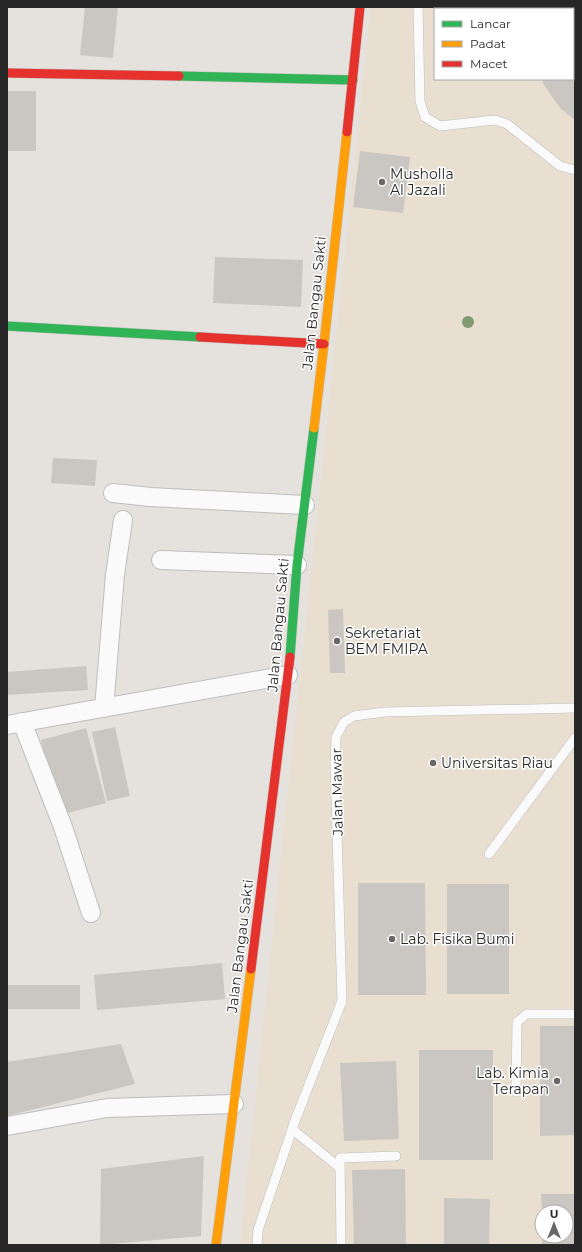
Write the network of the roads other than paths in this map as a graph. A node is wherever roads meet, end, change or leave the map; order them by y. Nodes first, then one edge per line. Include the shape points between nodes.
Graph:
1 (360, 7) edge
2 (418, 7) edge
3 (7, 73) edge
4 (353, 80) junction
5 (575, 170) edge
6 (7, 326) edge
7 (324, 344) junction
8 (113, 494) dead end
9 (305, 505) junction
10 (123, 520) dead end
11 (161, 560) dead end
12 (298, 565) junction
13 (288, 675) junction
14 (104, 708) junction
15 (575, 708) edge
16 (14, 724) edge
17 (575, 738) edge
18 (489, 854) dead end
19 (91, 913) dead end
20 (575, 1014) edge
21 (516, 1092) dead end
22 (234, 1104) junction
23 (7, 1126) edge
24 (292, 1129) junction
25 (396, 1156) dead end
26 (340, 1168) junction
27 (216, 1245) edge
28 (257, 1245) edge
29 (341, 1245) edge

1 - 4 street, Jalan Bangau Sakti
2 - 5 lane via 420,101 425,117 440,126 495,120 507,124 560,166
3 - 4 street
4 - 7 street, Jalan Bangau Sakti
6 - 7 street
7 - 9 street, Jalan Bangau Sakti
8 - 9 street
9 - 12 street, Jalan Bangau Sakti
10 - 14 street via 115,575
11 - 12 street
12 - 13 street, Jalan Bangau Sakti
13 - 14 street
13 - 22 street, Jalan Bangau Sakti
14 - 16 street
15 - 24 lane, Jalan Mawar via 385,712 354,716 344,722 336,736 335,766 342,1001
16 - 19 street via 62,827
17 - 18 lane
20 - 21 lane via 527,1014 517,1022
22 - 23 street via 107,1108
22 - 27 street, Jalan Bangau Sakti
24 - 26 lane
24 - 28 lane via 258,1230
25 - 26 lane via 340,1158
26 - 29 lane

